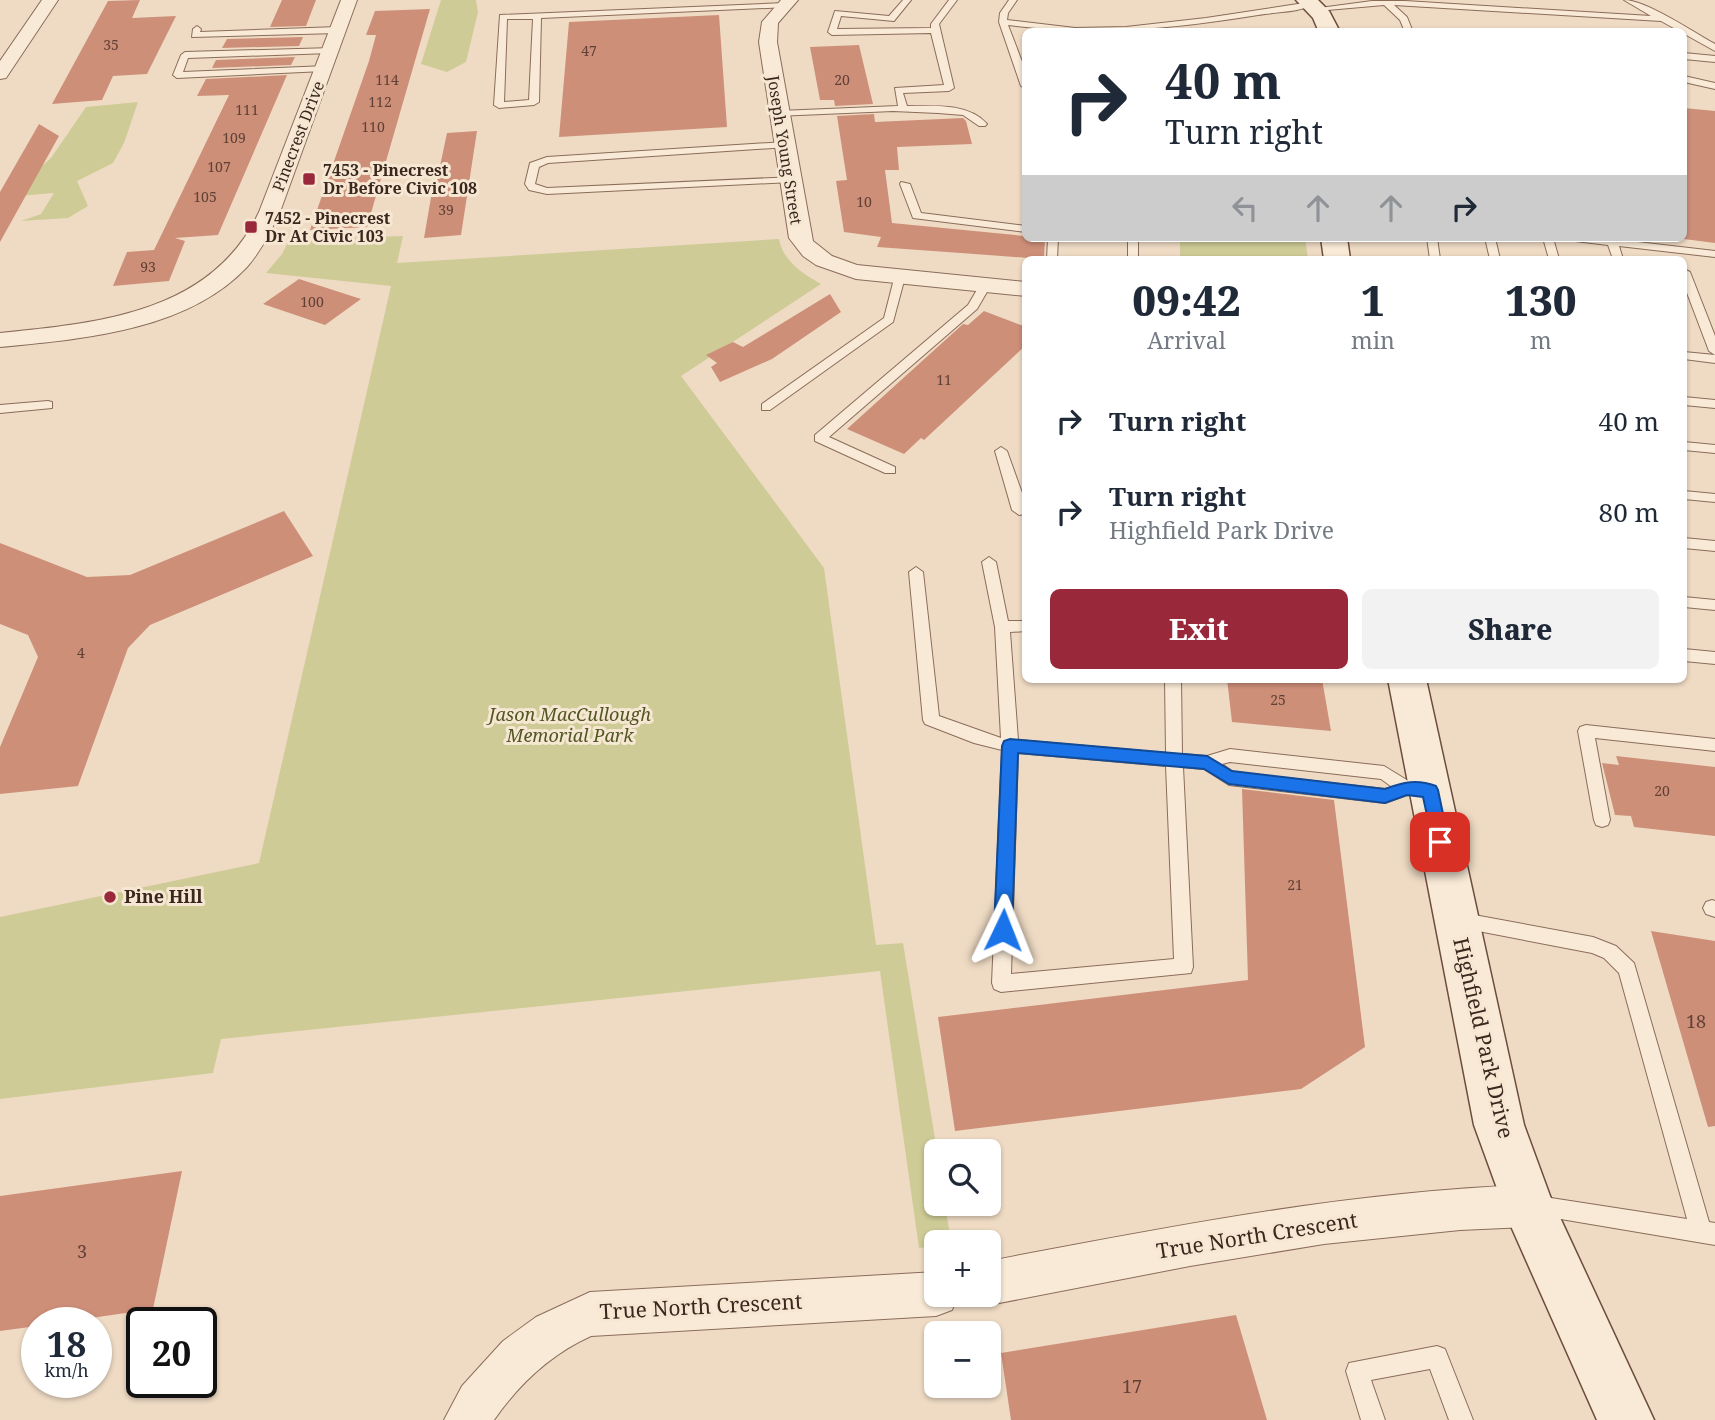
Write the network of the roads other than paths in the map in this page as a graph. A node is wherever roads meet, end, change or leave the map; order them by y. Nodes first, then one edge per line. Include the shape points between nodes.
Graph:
1 (50, 0) edge
2 (349, 0) edge
3 (907, 0) edge
4 (953, 0) edge
5 (1013, 0) edge
6 (1557, 0) edge
7 (1628, 0) edge
8 (787, 2) edge
9 (1386, 3) junction
10 (1311, 4) edge
11 (1513, 5) edge
12 (1558, 13) junction
13 (537, 16) junction
14 (891, 19) junction
15 (1663, 19) junction
16 (1003, 22) junction
17 (1046, 28) edge
18 (1157, 28) edge
19 (1329, 28) edge
20 (1407, 28) edge
21 (1679, 28) edge
22 (888, 29) junction
23 (935, 30) junction
24 (1687, 32) edge
25 (1715, 48) edge
26 (331, 50) junction
27 (185, 55) junction
28 (1687, 56) edge
29 (1021, 58) edge
30 (1715, 58) edge
31 (2, 70) edge
32 (1687, 71) edge
33 (1715, 76) edge
34 (1687, 80) edge
35 (1715, 86) edge
36 (904, 110) junction
37 (779, 114) junction
38 (982, 124) dead end
39 (785, 145) junction
40 (790, 179) junction
41 (905, 184) dead end
42 (1022, 229) edge
43 (1612, 242) joint
44 (1676, 254) edge
45 (1715, 254) edge
46 (1617, 256) edge
47 (899, 277) junction
48 (1687, 280) edge
49 (985, 285) junction
50 (1022, 289) edge
51 (0, 340) edge
52 (1715, 351) edge
53 (1687, 356) edge
54 (1715, 359) edge
55 (1687, 401) edge
56 (48, 404) dead end
57 (1715, 404) edge
58 (766, 407) dead end
59 (0, 409) edge
60 (1687, 446) edge
61 (1715, 449) edge
62 (1001, 451) dead end
63 (890, 470) dead end
64 (1687, 495) edge
65 (1715, 498) edge
66 (1022, 510) edge
67 (1687, 543) edge
68 (1715, 546) edge
69 (989, 562) dead end
70 (916, 572) dead end
71 (1687, 602) edge
72 (1715, 605) edge
73 (1022, 626) edge
74 (1002, 627) junction
75 (1687, 654) edge
76 (1715, 658) edge
77 (1173, 683) edge
78 (1407, 683) edge
79 (1010, 746) junction
80 (1715, 746) edge
81 (1174, 760) junction
82 (1418, 789) junction
83 (1602, 820) dead end
84 (1456, 920) junction
85 (1528, 1206) junction
86 (1708, 1233) edge
87 (1001, 1281) edge
88 (924, 1295) edge
89 (467, 1420) edge
90 (1373, 1420) edge
91 (1461, 1420) edge
92 (1626, 1420) edge

1 - 31 street
2 - 26 street, Pinecrest Drive
3 - 14 lane
4 - 23 lane
5 - 16 lane
6 - 12 lane
7 - 15 lane
8 - 13 lane
8 - 37 street, Joseph Young Street via 770,22 768,42
9 - 10 lane
9 - 11 lane
9 - 20 lane
10 - 18 lane
10 - 19 street
11 - 12 lane
12 - 15 lane
13 - 13 lane via 534,102 499,104 503,17
14 - 22 lane
14 - 22 lane via 838,13 832,32
15 - 21 lane
16 - 17 lane
16 - 29 lane
22 - 23 lane
23 - 36 lane via 949,88 898,90
24 - 25 lane
26 - 27 lane
26 - 27 lane via 196,32
26 - 27 lane via 177,75
26 - 51 street, Pinecrest Drive via 263,228 238,262 215,283 117,324
28 - 30 lane
32 - 33 lane
34 - 35 lane
36 - 37 lane
36 - 38 lane via 960,112 975,116
37 - 39 street, Joseph Young Street
39 - 40 street, Joseph Young Street
39 - 40 lane via 547,160 534,165 530,184 547,191
40 - 47 street, Joseph Young Street via 800,238 811,253 843,269
41 - 42 lane via 917,216
43 - 44 lane
43 - 46 lane
44 - 45 lane
47 - 49 street, Joseph Young Street
47 - 58 lane via 889,320
48 - 52 lane
49 - 50 street, Joseph Young Street
49 - 63 lane via 973,307 820,438
53 - 54 lane
55 - 57 lane
56 - 59 lane
60 - 61 lane
62 - 66 lane
64 - 65 lane
67 - 68 lane
69 - 74 lane
70 - 79 lane via 931,720
71 - 72 lane
73 - 74 lane
74 - 79 lane
75 - 76 lane
77 - 81 lane
78 - 82 street, Highfield Park Drive
79 - 81 lane
79 - 81 lane via 1001,983 1184,967
80 - 83 lane via 1586,731
81 - 82 lane via 1207,763 1229,778 1385,796
82 - 84 street, Highfield Park Drive
84 - 85 street, Highfield Park Drive via 1499,1125
84 - 86 lane via 1592,945 1610,952 1627,969
85 - 86 lane
85 - 87 street, True North Crescent via 1465,1207 1262,1231
85 - 92 street, Highfield Park Drive
88 - 89 street, True North Crescent via 590,1314 565,1324 518,1355
90 - 91 lane via 1357,1371 1437,1357

